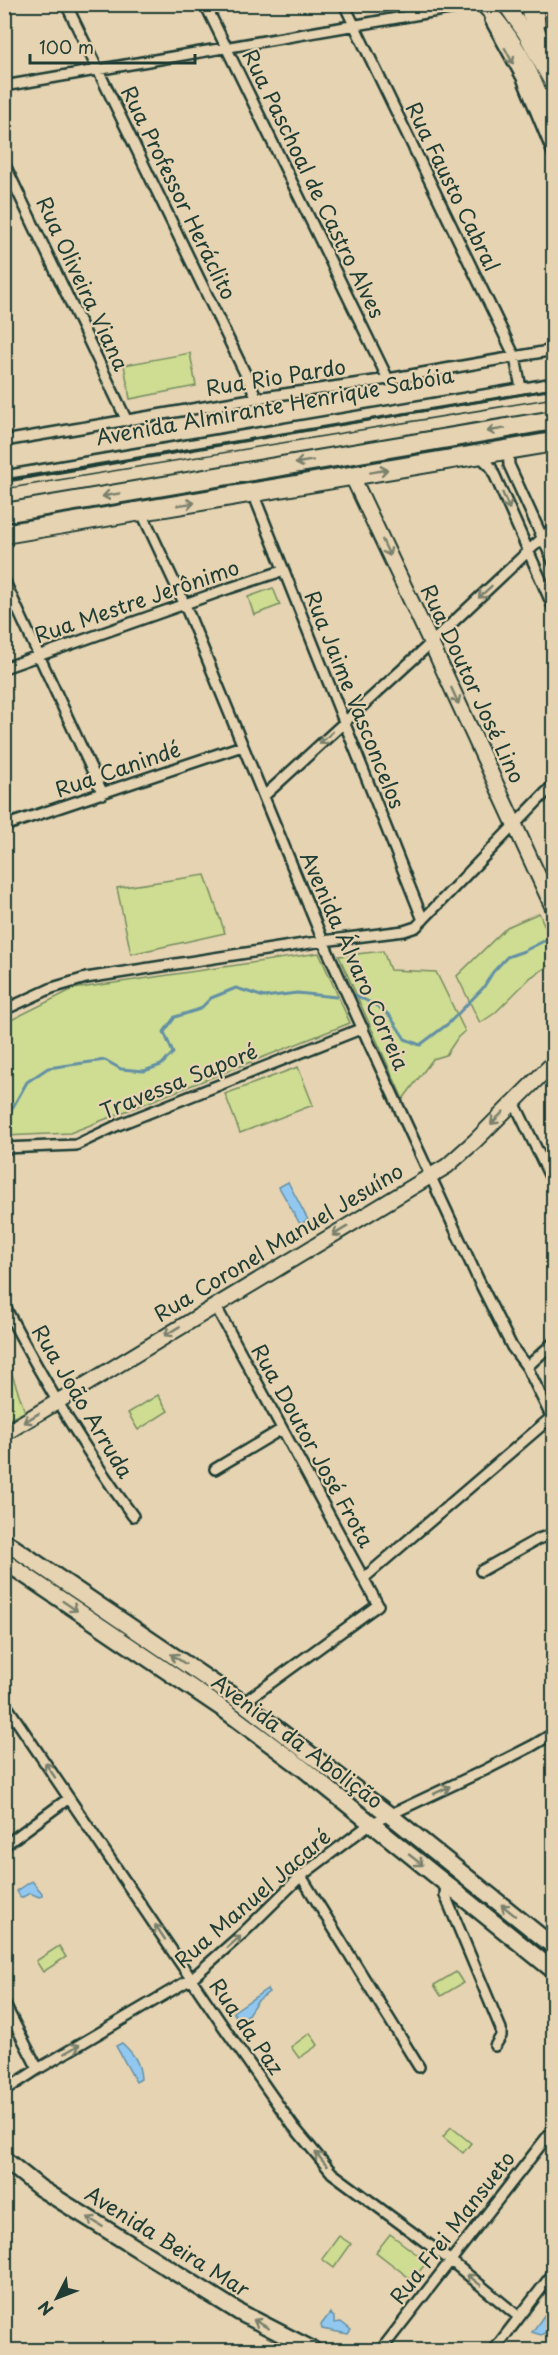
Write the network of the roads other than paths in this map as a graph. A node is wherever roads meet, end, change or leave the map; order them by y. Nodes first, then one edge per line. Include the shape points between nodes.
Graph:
1 (66, 4) edge
2 (205, 4) edge
3 (344, 4) edge
4 (481, 4) edge
5 (505, 4) edge
6 (530, 4) edge
7 (538, 4) edge
8 (355, 26) junction
9 (226, 47) junction
10 (554, 57) edge
11 (98, 69) junction
12 (554, 72) edge
13 (4, 86) edge
14 (554, 87) edge
15 (554, 127) edge
16 (554, 156) edge
17 (4, 163) edge
18 (554, 350) edge
19 (515, 357) junction
20 (388, 380) junction
21 (554, 383) edge
22 (521, 388) junction
23 (257, 398) junction
24 (554, 420) edge
25 (127, 421) junction
26 (4, 441) edge
27 (554, 442) edge
28 (508, 450) junction
29 (479, 455) junction
30 (4, 476) edge
31 (352, 476) junction
32 (252, 493) junction
33 (141, 511) junction
34 (4, 513) edge
35 (554, 527) edge
36 (4, 534) edge
37 (543, 537) junction
38 (528, 551) junction
39 (554, 563) edge
40 (282, 571) junction
41 (4, 580) edge
42 (185, 605) junction
43 (554, 609) edge
44 (431, 643) junction
45 (39, 656) junction
46 (4, 668) edge
47 (344, 722) junction
48 (242, 746) junction
49 (554, 784) edge
50 (103, 795) junction
51 (264, 796) junction
52 (4, 826) edge
53 (514, 827) junction
54 (554, 910) edge
55 (423, 920) junction
56 (323, 941) junction
57 (4, 1010) edge
58 (363, 1028) junction
59 (554, 1062) edge
60 (514, 1102) junction
61 (4, 1148) edge
62 (432, 1176) junction
63 (554, 1185) edge
64 (4, 1305) edge
65 (215, 1305) junction
66 (554, 1342) edge
67 (527, 1366) junction
68 (58, 1401) junction
69 (553, 1416) edge
70 (282, 1429) junction
71 (4, 1434) edge
72 (215, 1469) dead end
73 (133, 1516) dead end
74 (554, 1534) edge
75 (4, 1541) edge
76 (4, 1561) edge
77 (482, 1571) dead end
78 (364, 1578) junction
79 (60, 1579) junction
80 (51, 1593) junction
81 (4, 1702) edge
82 (243, 1703) junction
83 (226, 1711) junction
84 (554, 1733) edge
85 (69, 1798) junction
86 (388, 1814) junction
87 (370, 1824) junction
88 (4, 1846) edge
89 (302, 1876) junction
90 (446, 1884) junction
91 (554, 1947) edge
92 (554, 1971) edge
93 (191, 1979) junction
94 (4, 2002) edge
95 (495, 2046) dead end
96 (419, 2067) dead end
97 (38, 2069) junction
98 (4, 2091) edge
99 (554, 2128) edge
100 (4, 2159) edge
101 (451, 2261) junction
102 (554, 2271) edge
103 (519, 2317) junction
104 (313, 2350) edge
105 (381, 2350) edge
106 (494, 2350) edge

1 - 11 street, Rua Professor Heráclito
2 - 9 street, Rua Paschoal de Castro Alves
3 - 8 street, Rua Fausto Cabral
4 - 8 street
4 - 15 street via 499,20 525,60
4 -> 16 street via 522,78
5 - 14 street
6 - 12 main road
7 - 10 street via 539,22
8 - 9 street
8 - 19 street, Rua Fausto Cabral
9 - 11 street
9 - 20 street, Rua Paschoal de Castro Alves
11 - 13 street
11 - 23 street, Rua Professor Heráclito
17 - 25 street, Rua Oliveira Viana
18 - 19 street, Rua Rio Pardo
19 - 20 street, Rua Rio Pardo
19 - 22 street, Rua Fausto Cabral
20 - 23 street, Rua Rio Pardo
21 - 22 street, Avenida Almirante Henrique Sabóia
22 - 30 street, Avenida Almirante Henrique Sabóia
23 - 25 street, Rua Rio Pardo
24 -> 34 highway
25 - 26 street, Rua Rio Pardo
27 - 28 highway
28 - 29 highway
28 - 37 street via 508,465
31 -> 29 highway
29 -> 38 street via 491,466
31 - 32 highway
31 -> 44 street, Rua Doutor José Lino
33 -> 32 highway
32 - 40 street, Rua Jaime Vasconcelos
33 - 36 highway
33 - 42 street, Avenida Álvaro Correia
35 - 37 street
37 - 38 street
37 - 39 street
38 - 43 street
38 -> 44 street
40 - 42 street, Rua Mestre Jerônimo
40 - 47 street, Rua Jaime Vasconcelos
41 - 45 street
42 - 45 street, Rua Mestre Jerônimo
42 - 48 street, Avenida Álvaro Correia
44 - 47 street
44 -> 53 street, Rua Doutor José Lino
45 - 46 street, Rua Mestre Jerônimo
45 - 50 street
47 -> 51 street
47 - 55 street, Rua Jaime Vasconcelos
48 - 50 street, Rua Canindé
48 - 51 street, Avenida Álvaro Correia
49 - 53 street
50 - 52 street, Rua Canindé
51 - 56 street, Avenida Álvaro Correia
53 - 54 street, Rua Doutor José Lino
53 - 55 street
55 - 56 street via 404,931
56 - 57 street via 86,978 52,988
56 - 58 street, Avenida Álvaro Correia
58 - 61 street, Travessa Saporé via 76,1145
58 - 62 street, Avenida Álvaro Correia
59 - 60 street, Rua Coronel Manuel Jesuíno
60 -> 62 street, Rua Coronel Manuel Jesuíno
60 - 63 street
62 -> 65 street, Rua Coronel Manuel Jesuíno
62 - 67 street, Avenida Álvaro Correia via 478,1279 512,1347
64 - 68 street, Rua João Arruda
65 -> 68 street, Rua Coronel Manuel Jesuíno
65 - 70 street, Rua Doutor José Frota
66 - 67 street
67 - 69 street, Avenida Álvaro Correia
68 -> 71 street, Rua Coronel Manuel Jesuíno
68 - 73 street, Rua João Arruda
69 - 78 street
70 - 72 street
70 - 78 street, Rua Doutor José Frota
74 - 77 street
75 - 79 main road, Avenida da Abolição
76 - 80 main road, Avenida da Abolição
78 - 82 street, Rua Doutor José Frota via 378,1605
79 - 80 main road
82 -> 79 main road, Avenida da Abolição
80 -> 83 main road, Avenida da Abolição
85 -> 81 street, Rua da Paz
82 - 83 main road
82 - 86 main road, Avenida da Abolição
83 - 87 main road, Avenida da Abolição
86 -> 84 street, Rua Manuel Jacaré
85 - 88 street
93 -> 85 street, Rua da Paz
86 - 87 street, Rua Manuel Jacaré
91 -> 86 main road, Avenida da Abolição
87 - 89 street, Rua Manuel Jacaré
87 -> 90 main road, Avenida da Abolição
93 -> 89 street, Rua Manuel Jacaré
89 - 96 street
90 - 92 main road, Avenida da Abolição
90 - 95 street via 445,1895 501,2029
97 -> 93 street, Rua Manuel Jacaré
101 -> 93 street, Rua da Paz via 332,2173 293,2126
94 - 97 street
97 - 98 street, Rua Manuel Jacaré
99 - 101 street, Rua Frei Mansueto
104 -> 100 main road, Avenida Beira Mar via 248,2317 40,2188
103 -> 101 street, Rua da Paz
101 - 105 street, Rua Frei Mansueto
102 - 103 street
103 - 106 street

